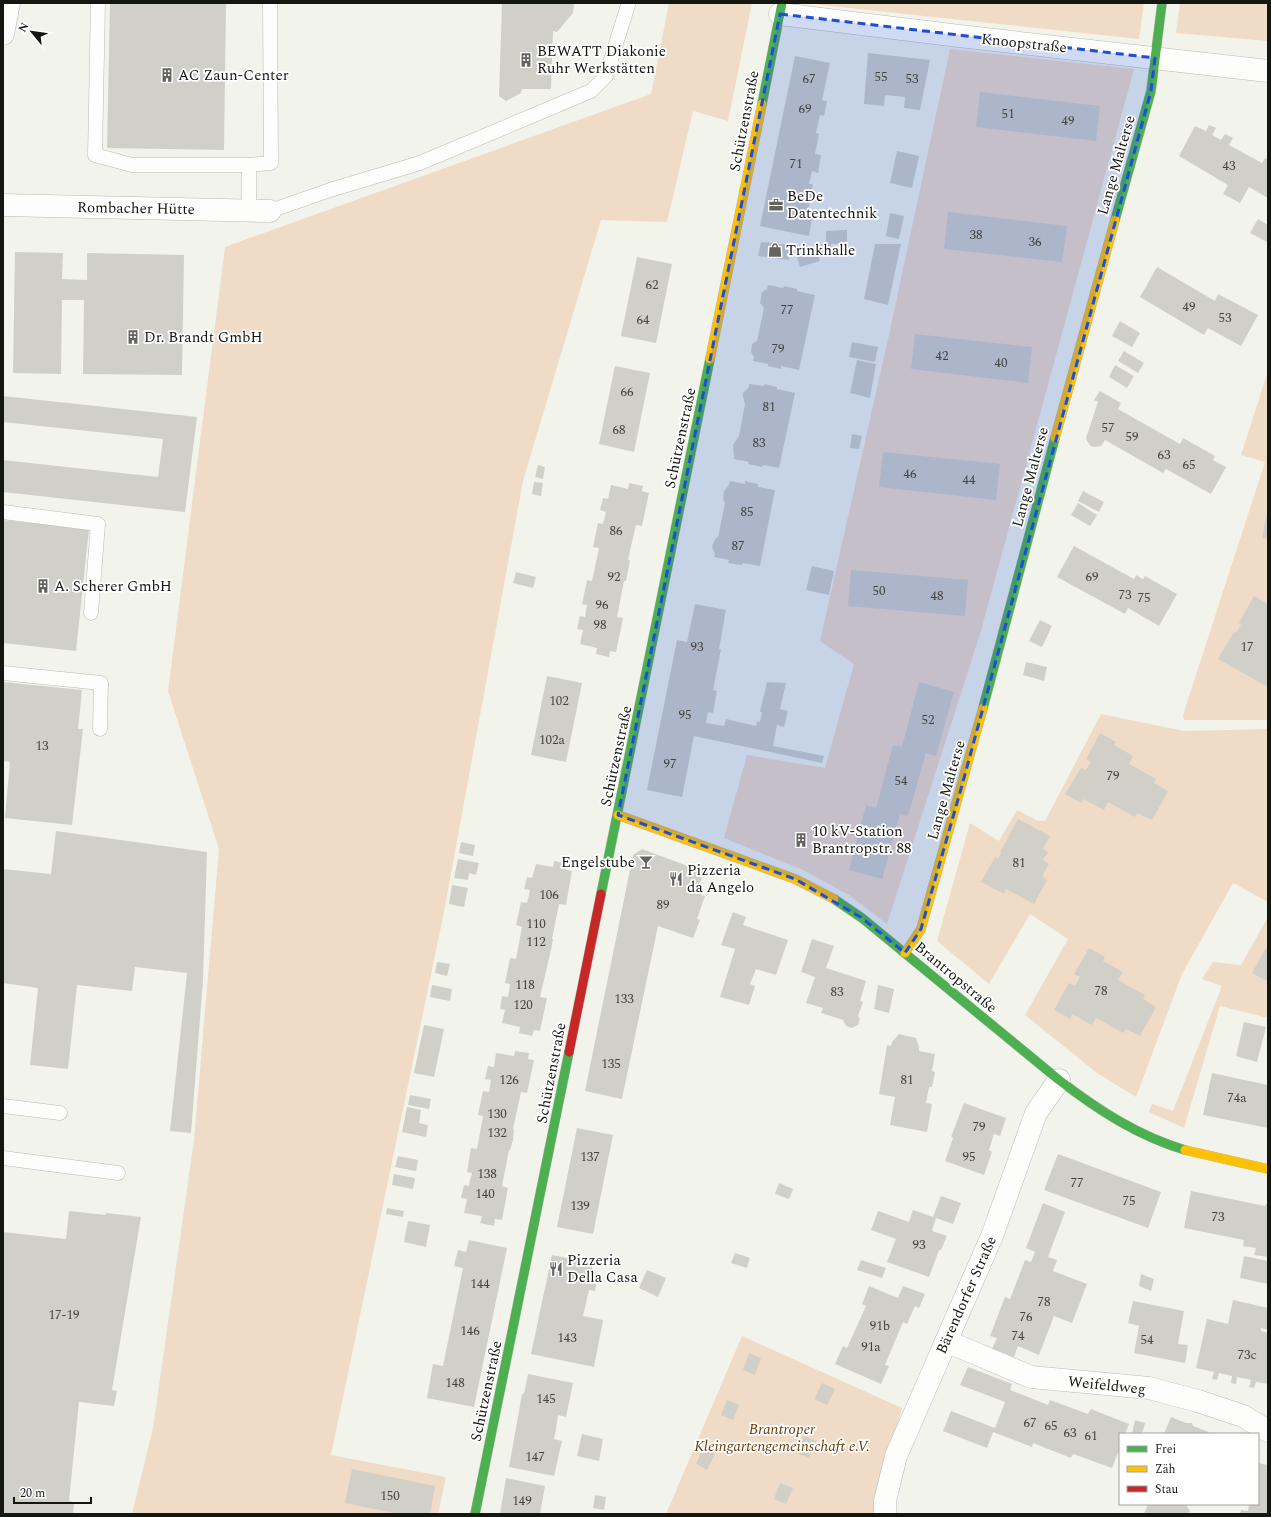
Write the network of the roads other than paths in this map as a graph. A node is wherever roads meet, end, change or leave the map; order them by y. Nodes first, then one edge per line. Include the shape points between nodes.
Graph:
1 (9, 3) edge
2 (98, 3) edge
3 (270, 3) edge
4 (1162, 3) edge
5 (628, 5) dead end
6 (781, 8) edge
7 (3, 34) edge
8 (1155, 58) junction
9 (1268, 71) edge
10 (248, 165) junction
11 (3, 205) edge
12 (259, 211) junction
13 (3, 512) edge
14 (91, 613) dead end
15 (3, 673) edge
16 (100, 729) dead end
17 (618, 815) junction
18 (905, 953) junction
19 (1059, 1080) junction
20 (3, 1106) edge
21 (60, 1112) dead end
22 (3, 1158) edge
23 (1268, 1169) edge
24 (118, 1172) dead end
25 (946, 1341) junction
26 (1268, 1431) edge
27 (475, 1514) edge
28 (885, 1514) edge

1 - 7 street
2 - 10 lane via 95,154 132,165
3 - 10 lane via 271,163
4 - 8 street, Lange Malterse
5 - 12 lane via 606,76 591,91 420,163
6 - 8 street, Knoopstraße via 959,36
6 - 17 street, Schützenstraße
8 - 9 street, Knoopstraße
8 - 18 street, Lange Malterse via 1151,91 963,781 921,929
10 - 12 lane
11 - 12 street, Rombacher Hütte
13 - 14 lane via 98,524
15 - 16 lane via 101,683
17 - 18 street, Brantropstraße via 795,879 862,918
17 - 27 street, Schützenstraße
18 - 19 street, Brantropstraße
19 - 23 street, Brantropstraße via 1087,1101 1136,1131 1185,1151
19 - 25 street, Bärendorfer Straße via 1036,1113 992,1236
20 - 21 lane
22 - 24 lane
25 - 26 street, Weifeldweg via 1031,1377 1149,1388 1243,1416
25 - 28 street, Bärendorfer Straße via 896,1456 885,1501

